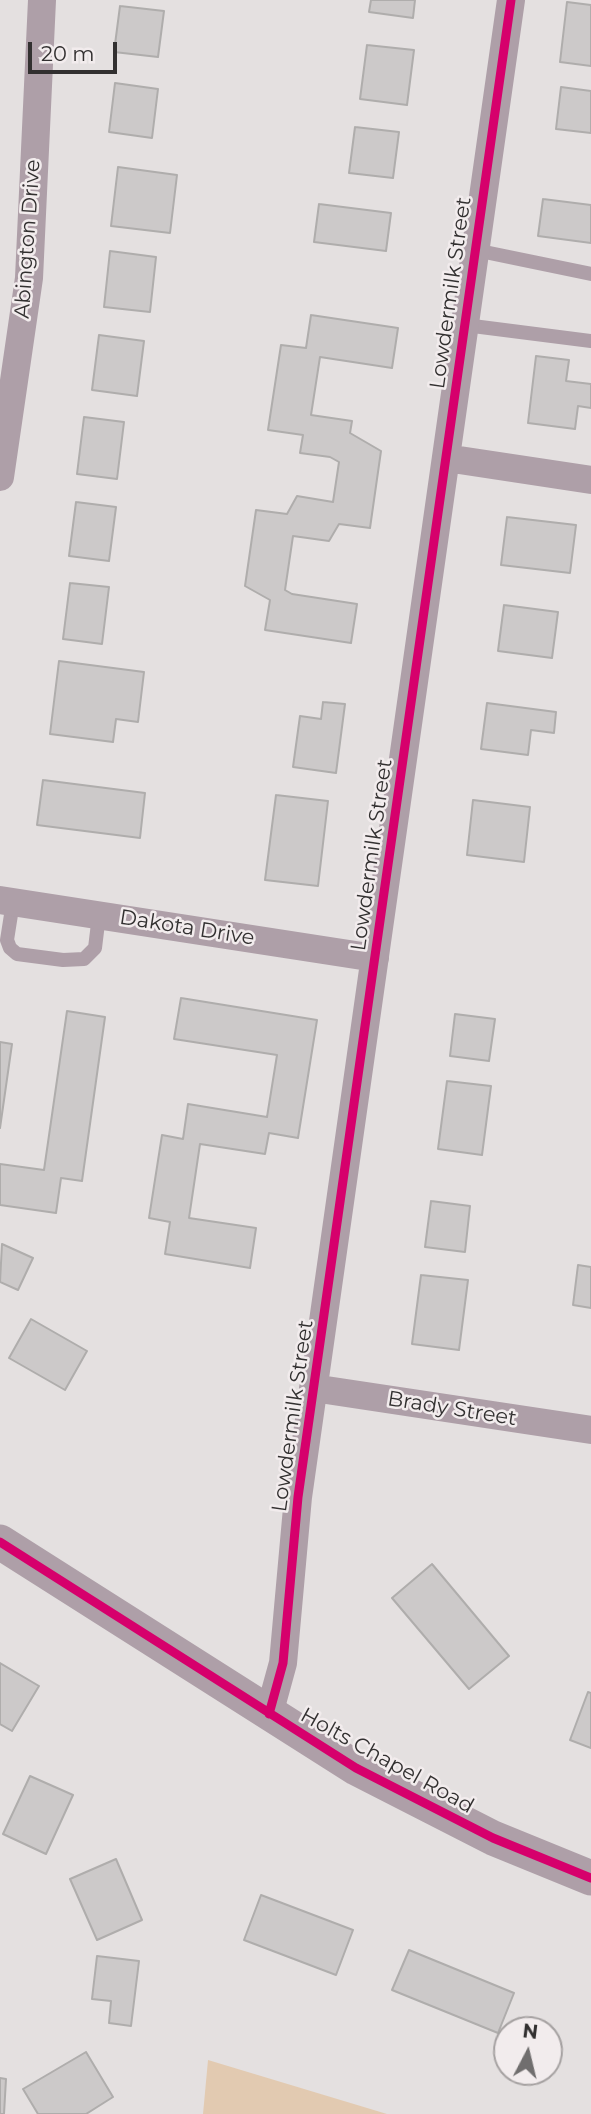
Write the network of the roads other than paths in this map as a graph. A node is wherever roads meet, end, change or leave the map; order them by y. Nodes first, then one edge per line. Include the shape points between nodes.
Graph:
1 (42, 0) edge
2 (511, 0) edge
3 (475, 250) junction
4 (591, 274) edge
5 (465, 325) junction
6 (591, 341) edge
7 (446, 458) junction
8 (0, 477) edge
9 (591, 480) edge
10 (6, 901) edge
11 (99, 915) junction
12 (375, 958) junction
13 (313, 1388) junction
14 (591, 1430) edge
15 (0, 1542) edge
16 (269, 1714) junction
17 (591, 1878) edge

1 - 8 street, Abington Drive via 29,278
2 - 3 street, Lowdermilk Street
3 - 4 lane
3 - 5 street, Lowdermilk Street
5 - 6 lane
5 - 7 street, Lowdermilk Street
7 - 9 street
7 - 12 street, Lowdermilk Street
10 - 11 street, Dakota Drive
10 - 11 lane via 7,940 17,954 84,960 95,948
11 - 12 street, Dakota Drive
12 - 13 street, Lowdermilk Street
13 - 14 street, Brady Street
13 - 16 street, Lowdermilk Street via 283,1663
15 - 16 street, Holts Chapel Road
16 - 17 street, Holts Chapel Road via 356,1768 493,1839

